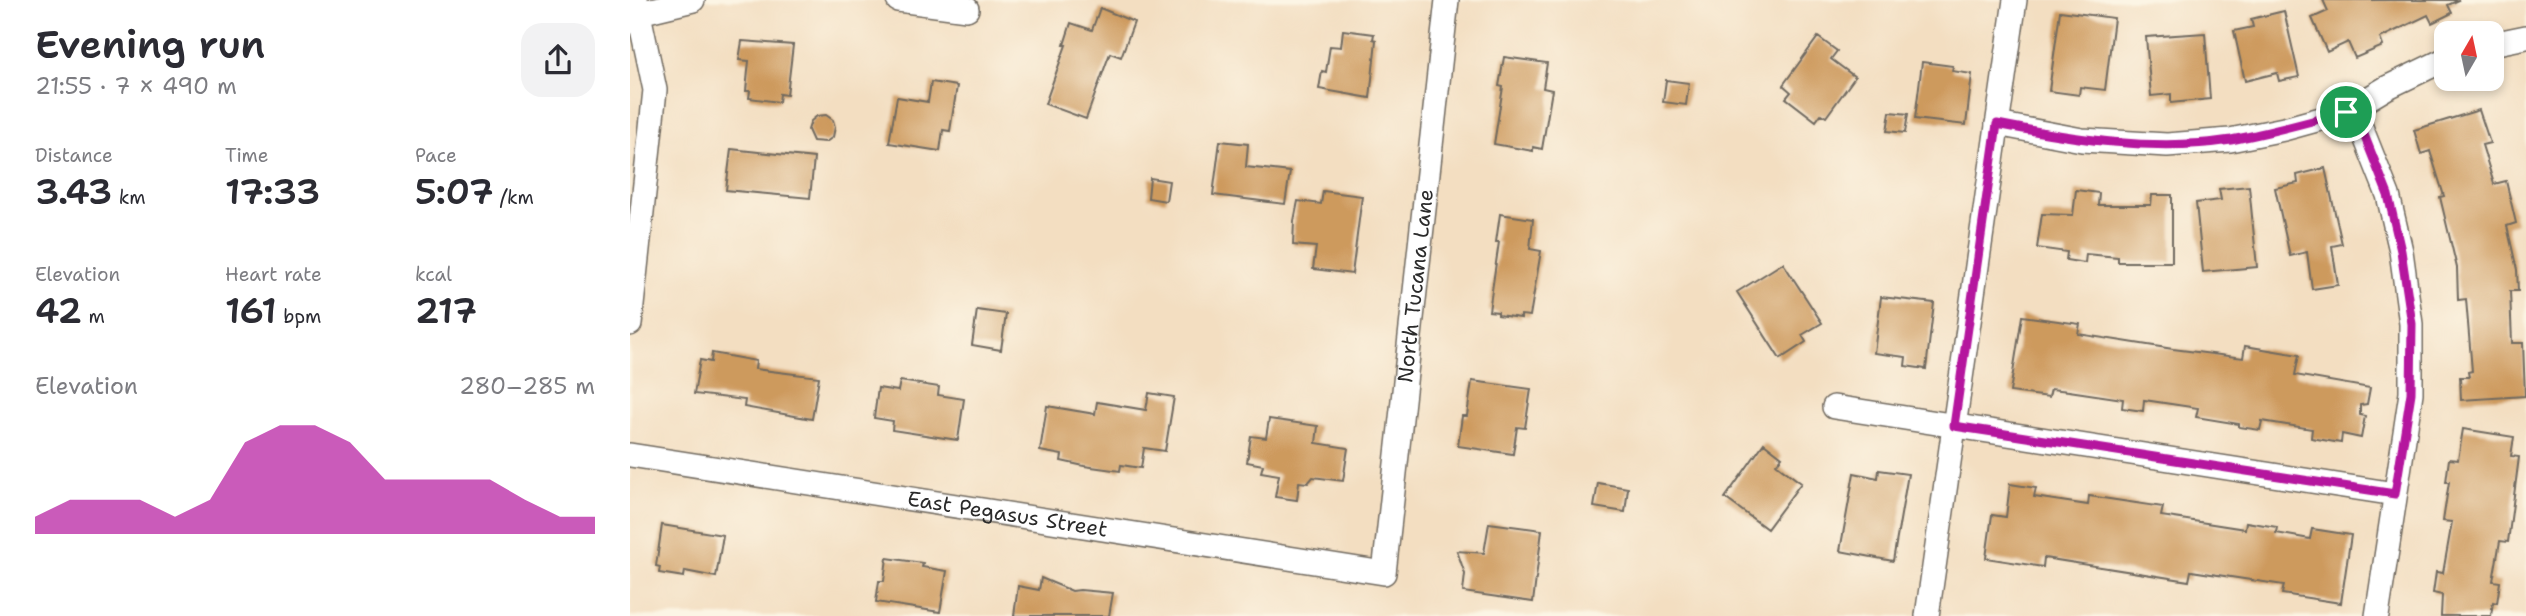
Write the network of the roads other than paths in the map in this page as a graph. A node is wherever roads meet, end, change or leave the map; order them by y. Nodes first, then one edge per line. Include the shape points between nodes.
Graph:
1 (693, 0) edge
2 (898, 0) edge
3 (1447, 0) edge
4 (2015, 0) edge
5 (638, 7) edge
6 (967, 9) dead end
7 (2526, 37) edge
8 (2504, 42) edge
9 (2434, 65) edge
10 (2353, 107) junction
11 (1997, 124) junction
12 (630, 324) edge
13 (1834, 407) dead end
14 (1954, 426) junction
15 (630, 455) edge
16 (2395, 494) junction
17 (1384, 573) joint
18 (1927, 616) edge
19 (2377, 616) edge

1 - 5 street
2 - 6 street
3 - 17 street, North Tucana Lane
4 - 11 street
5 - 12 street via 654,90
7 - 8 street
9 - 10 street
10 - 11 street via 2284,129 2230,140 2167,145 2082,140
10 - 16 street via 2388,195 2412,324 2411,393
11 - 14 street
13 - 14 street
14 - 16 street
14 - 18 street
15 - 17 street, East Pegasus Street
16 - 19 street

